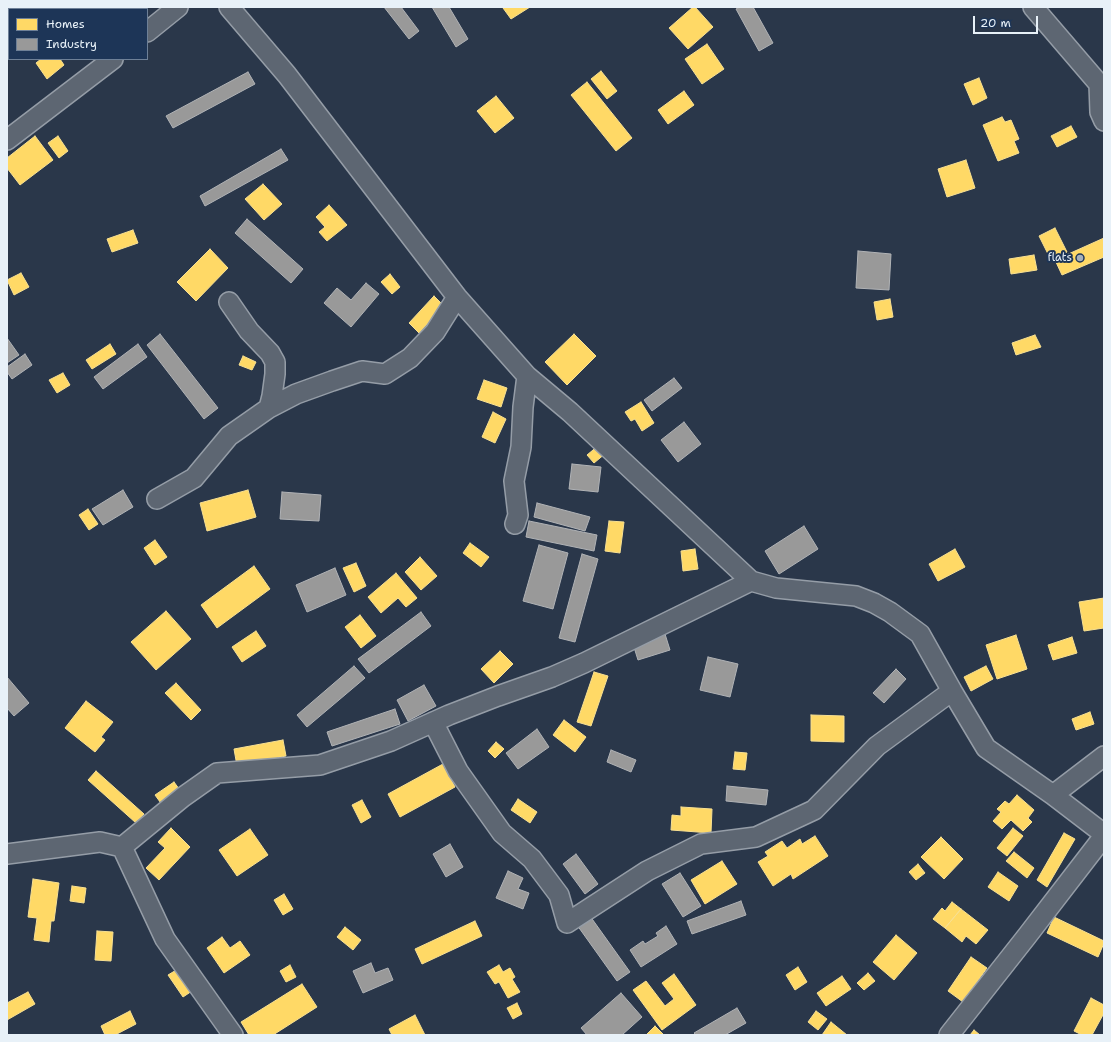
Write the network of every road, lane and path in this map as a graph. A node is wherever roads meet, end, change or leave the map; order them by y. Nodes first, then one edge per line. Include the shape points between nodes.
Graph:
1 (178, 7) edge
2 (229, 7) edge
3 (1033, 7) edge
4 (148, 31) edge
5 (112, 60) edge
6 (1102, 86) edge
7 (1104, 122) edge
8 (7, 140) edge
9 (457, 297) junction
10 (229, 302) dead end
11 (527, 376) junction
12 (269, 408) junction
13 (157, 499) dead end
14 (515, 524) dead end
15 (751, 580) junction
16 (952, 691) junction
17 (433, 722) junction
18 (1104, 756) edge
19 (1053, 795) junction
20 (1104, 835) edge
21 (122, 847) junction
22 (7, 854) edge
23 (233, 1035) edge
24 (950, 1035) edge

1 - 4 street
2 - 9 street via 286,75
3 - 6 street
5 - 8 street
6 - 7 street via 1100,112
9 - 11 street
9 - 12 street via 435,332 410,358 385,374 356,373 296,394
10 - 12 street via 275,362
11 - 14 street via 521,447 514,481 518,514
11 - 15 street via 570,412
12 - 13 street via 229,436 194,478
15 - 16 street via 776,588 856,596 874,603 920,634
15 - 17 street via 584,663
16 - 17 street via 877,746 814,810 756,837 701,844 647,871 567,923 559,895 532,859 502,834 458,771
16 - 19 street via 986,748
17 - 21 street via 392,741 320,765 217,773
18 - 19 street
19 - 20 street
20 - 24 street
21 - 22 street via 100,842
21 - 23 street via 165,939

